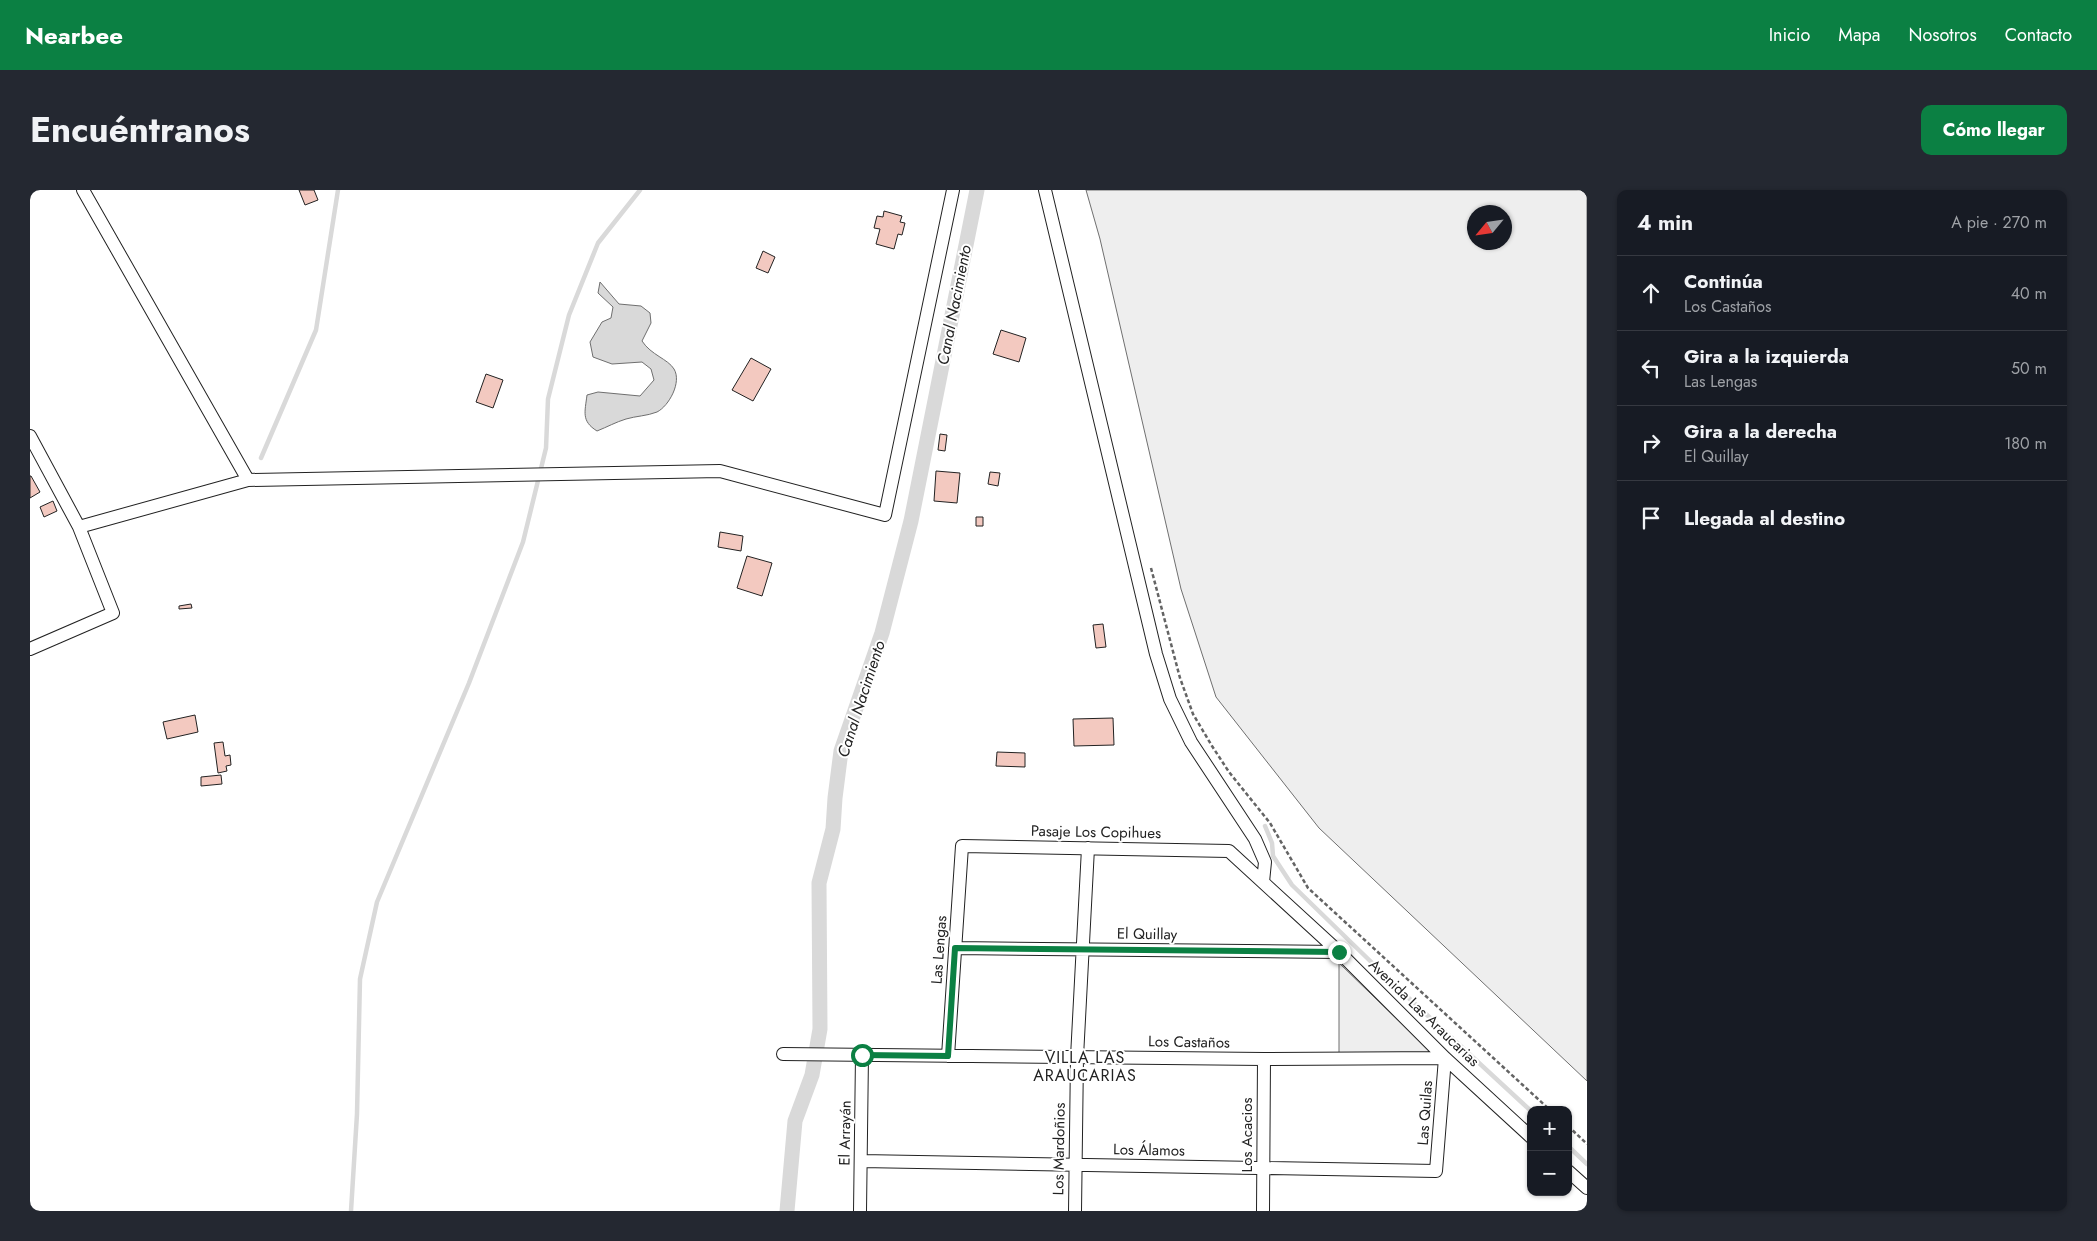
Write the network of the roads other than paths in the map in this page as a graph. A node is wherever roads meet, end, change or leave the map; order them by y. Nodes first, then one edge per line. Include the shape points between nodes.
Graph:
1 (83, 190) edge
2 (953, 190) edge
3 (1045, 190) edge
4 (30, 436) edge
5 (248, 480) junction
6 (80, 527) junction
7 (30, 649) edge
8 (962, 846) joint
9 (1088, 848) junction
10 (1229, 850) joint
11 (1262, 882) junction
12 (955, 948) junction
13 (1082, 950) junction
14 (1339, 952) junction
15 (783, 1054) dead end
16 (862, 1055) junction
17 (948, 1056) junction
18 (1076, 1057) junction
19 (1445, 1058) junction
20 (1264, 1059) junction
21 (1527, 1133) edge
22 (861, 1161) junction
23 (1075, 1165) junction
24 (1263, 1168) junction
25 (1436, 1171) joint
26 (1572, 1175) edge
27 (1587, 1188) edge
28 (860, 1211) edge
29 (1075, 1211) edge
30 (1263, 1211) edge

1 - 5 street
2 - 5 street via 885,515 720,471
3 - 11 street via 1156,654 1170,699 1191,742 1255,839 1265,862
4 - 6 street
5 - 6 street
6 - 7 street via 113,613
8 - 9 street, Pasaje Los Copihues
8 - 12 street, Las Lengas
9 - 10 street, Pasaje Los Copihues
9 - 13 street, Los Mardoñios
10 - 11 street, Avenida Las Araucarias
11 - 14 street, Avenida Las Araucarias
12 - 13 street, El Quillay
12 - 17 street, Las Lengas
13 - 14 street, El Quillay
13 - 18 street, Los Mardoñios
14 - 19 street, Avenida Las Araucarias
15 - 16 street, Los Castaños
16 - 17 street, Los Castaños
16 - 22 street, El Arrayán
17 - 18 street, Los Castaños
18 - 20 street, Los Castaños
18 - 23 street, Los Mardoñios
19 - 20 street, Los Castaños
19 - 21 street, Avenida Las Araucarias
19 - 25 street, Las Quilas
20 - 24 street, Los Acacios
22 - 23 street, Los Álamos
22 - 28 street, El Arrayán
23 - 24 street, Los Álamos
23 - 29 street, Los Mardoñios
24 - 25 street, Los Álamos
24 - 30 street, Los Acacios
26 - 27 street

